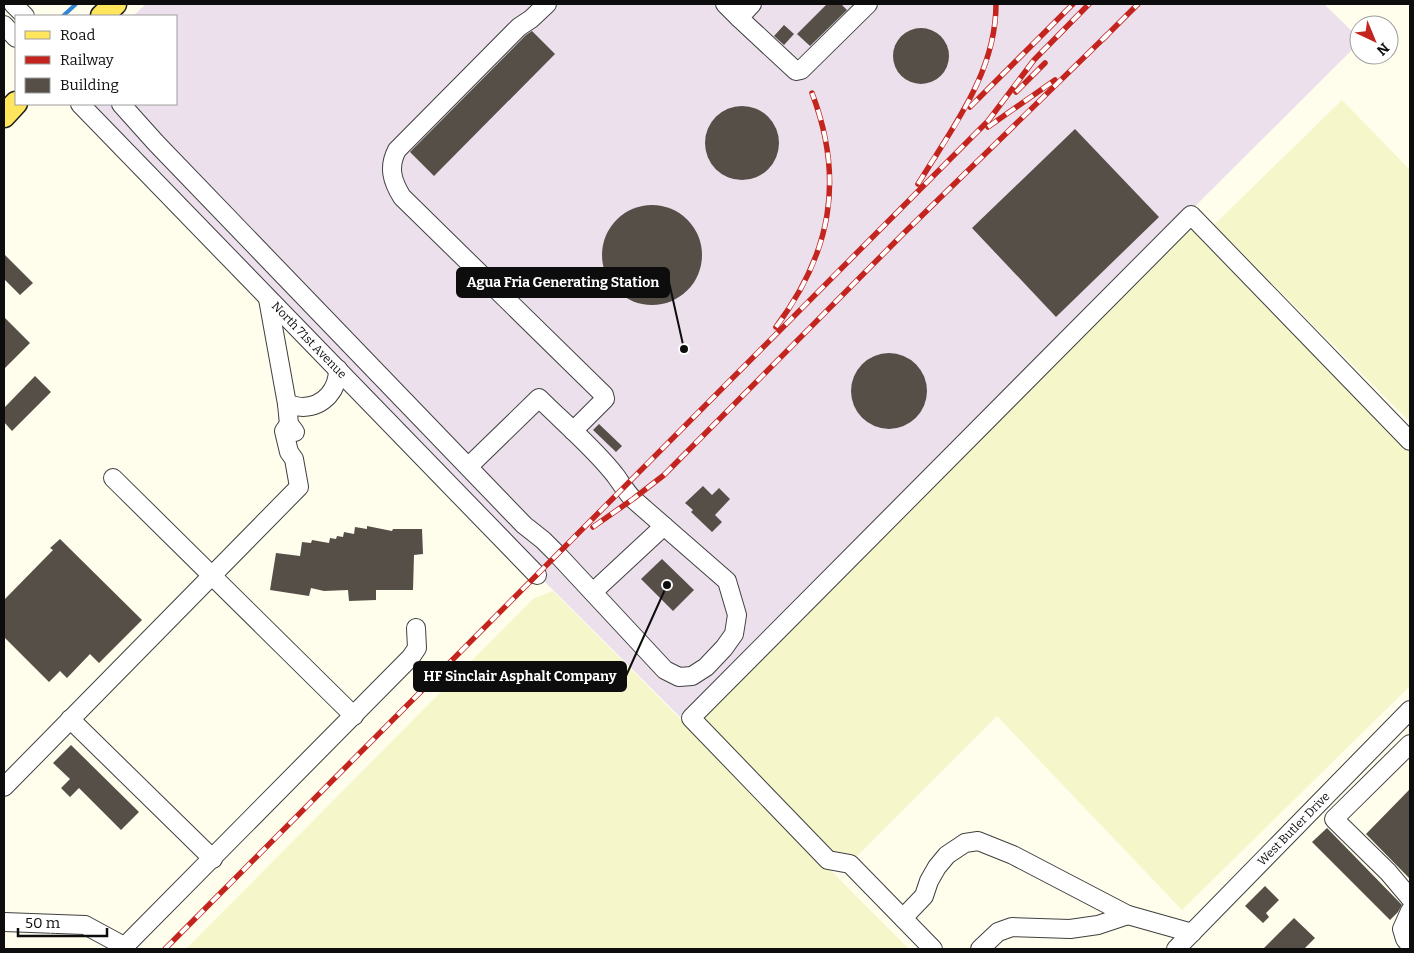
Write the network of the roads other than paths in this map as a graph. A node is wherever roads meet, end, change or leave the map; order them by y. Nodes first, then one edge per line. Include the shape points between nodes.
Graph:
1 (13, 4) edge
2 (115, 4) edge
3 (548, 4) edge
4 (725, 4) edge
5 (752, 4) edge
6 (868, 4) edge
7 (23, 15) edge
8 (103, 15) edge
9 (739, 18) junction
10 (4, 25) edge
11 (15, 37) edge
12 (15, 104) edge
13 (81, 105) edge
14 (122, 105) edge
15 (4, 116) edge
16 (268, 299) junction
17 (318, 312) junction
18 (298, 330) junction
19 (338, 369) junction
20 (287, 404) junction
21 (573, 431) junction
22 (1410, 441) edge
23 (468, 467) junction
24 (113, 478) dead end
25 (664, 526) junction
26 (537, 575) dead end
27 (212, 576) junction
28 (593, 592) junction
29 (416, 628) dead end
30 (1410, 710) edge
31 (354, 716) junction
32 (70, 719) junction
33 (1410, 744) edge
34 (4, 787) edge
35 (213, 859) junction
36 (1410, 898) edge
37 (1410, 911) edge
38 (1128, 915) junction
39 (903, 918) junction
40 (4, 922) edge
41 (1192, 933) junction
42 (1410, 945) edge
43 (934, 949) edge
44 (980, 949) edge
45 (1176, 949) edge

1 - 7 street
2 - 8 main road
3 - 21 street via 519,27 397,150 392,174 402,197 604,395 605,399
4 - 9 street
5 - 9 street
6 - 9 street via 801,70 796,71
10 - 11 street
12 - 15 main road
13 - 16 street, North 71st Avenue
14 - 17 street, North 71st Avenue
16 - 18 street, North 71st Avenue
16 - 20 street
17 - 18 street
17 - 23 street, North 71st Avenue
18 - 19 street, North 71st Avenue
19 - 20 street via 336,387 319,403 302,407
19 - 26 street, North 71st Avenue
20 - 27 street via 289,424 284,431 299,487
21 - 23 street, North 71st Avenue via 539,398
21 - 25 street, North 71st Avenue via 615,475 623,489
22 - 39 street via 1191,216 691,718 828,860 850,864
23 - 28 street, North 71st Avenue
24 - 27 street
25 - 28 street
25 - 28 street, North 71st Avenue via 726,582 730,591 737,615 734,634 706,667 692,676 679,677 664,670
27 - 31 street
27 - 32 street
29 - 31 street via 417,648 411,658
30 - 41 street, West Butler Drive
31 - 35 street
32 - 34 street
32 - 35 street
33 - 36 street via 1334,819
35 - 40 street via 144,929 122,945 85,925
37 - 42 street via 1402,929
38 - 39 street via 1013,855 978,841 965,843 946,855 924,896
38 - 41 street
38 - 44 street via 1098,925 1070,929 1012,927 998,932
39 - 43 street
41 - 45 street, West Butler Drive

